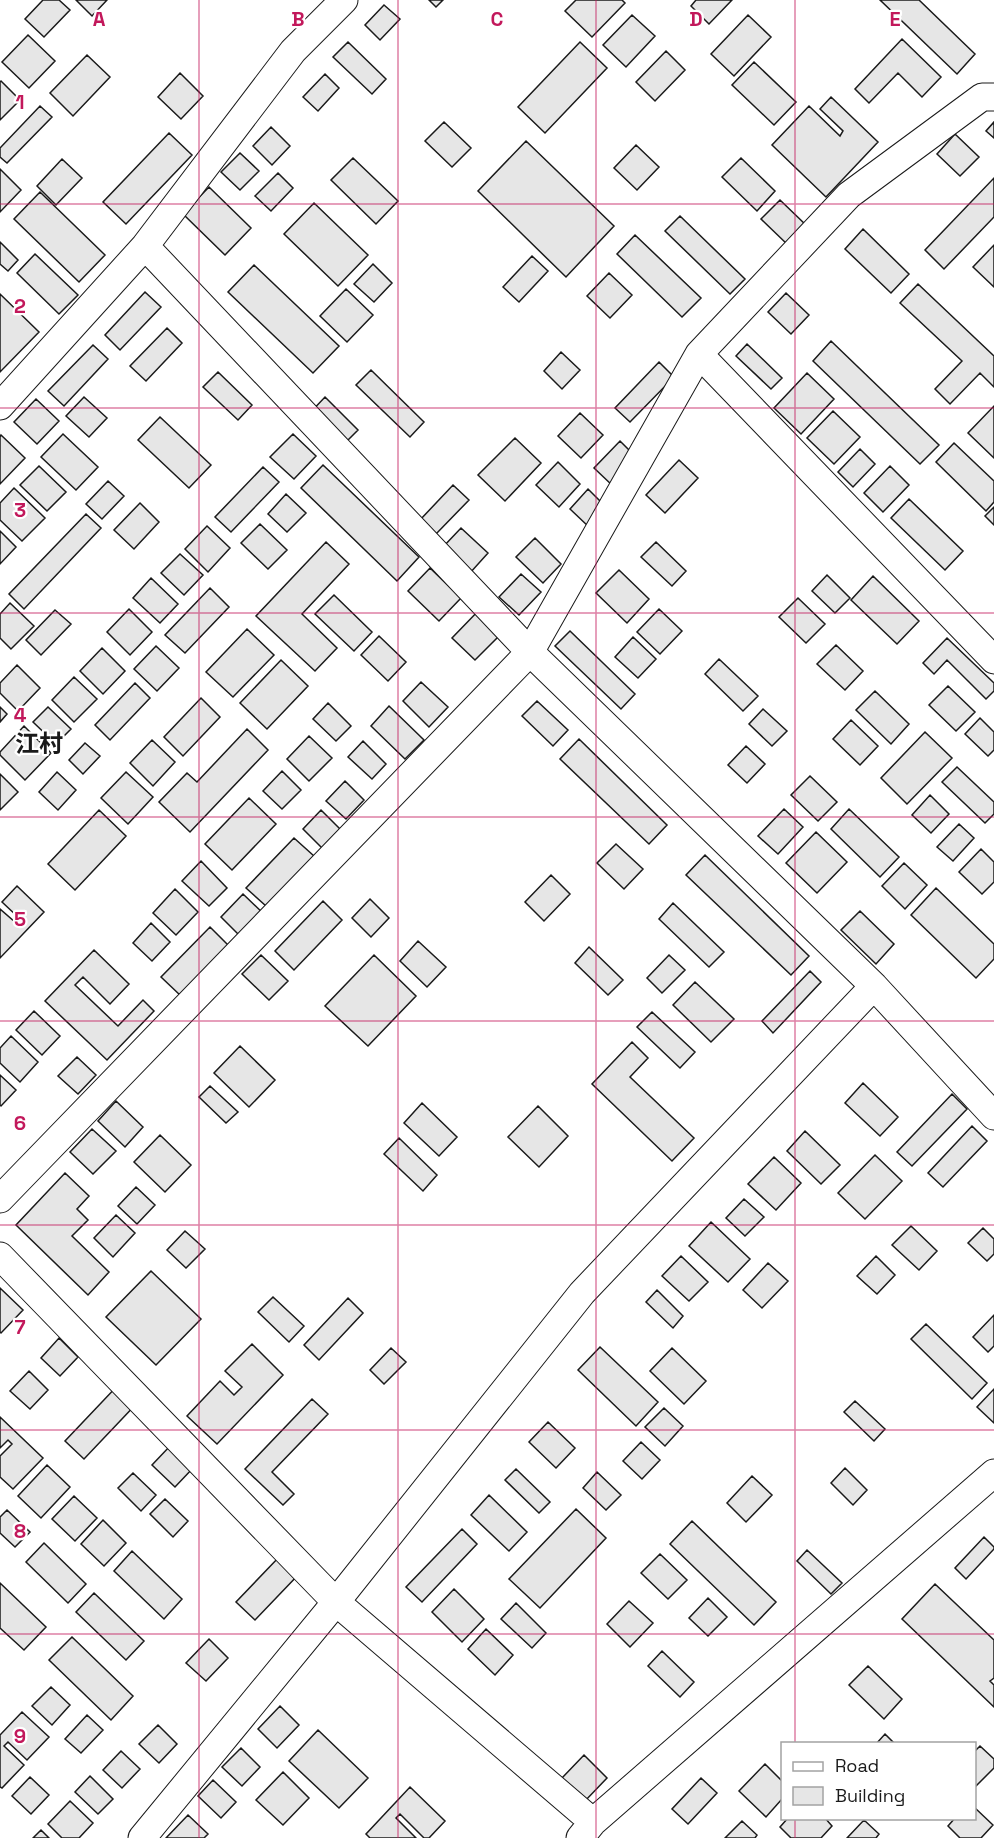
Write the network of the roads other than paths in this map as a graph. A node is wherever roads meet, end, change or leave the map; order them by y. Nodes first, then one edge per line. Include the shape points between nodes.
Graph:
1 (344, 0) edge
2 (994, 97) edge
3 (145, 246) junction
4 (699, 354) junction
5 (0, 406) edge
6 (530, 652) junction
7 (994, 660) edge
8 (873, 986) junction
9 (994, 1116) edge
10 (0, 1199) edge
11 (0, 1256) edge
12 (994, 1473) edge
13 (336, 1602) junction
14 (587, 1830) edge
15 (142, 1838) edge

1 - 3 street via 293,51
2 - 4 street via 982,97 849,195
3 - 5 street
3 - 6 street
4 - 6 street
4 - 7 street
6 - 8 street
6 - 10 street
8 - 9 street
8 - 13 street via 582,1293
11 - 13 street
12 - 14 street
13 - 14 street
13 - 15 street

